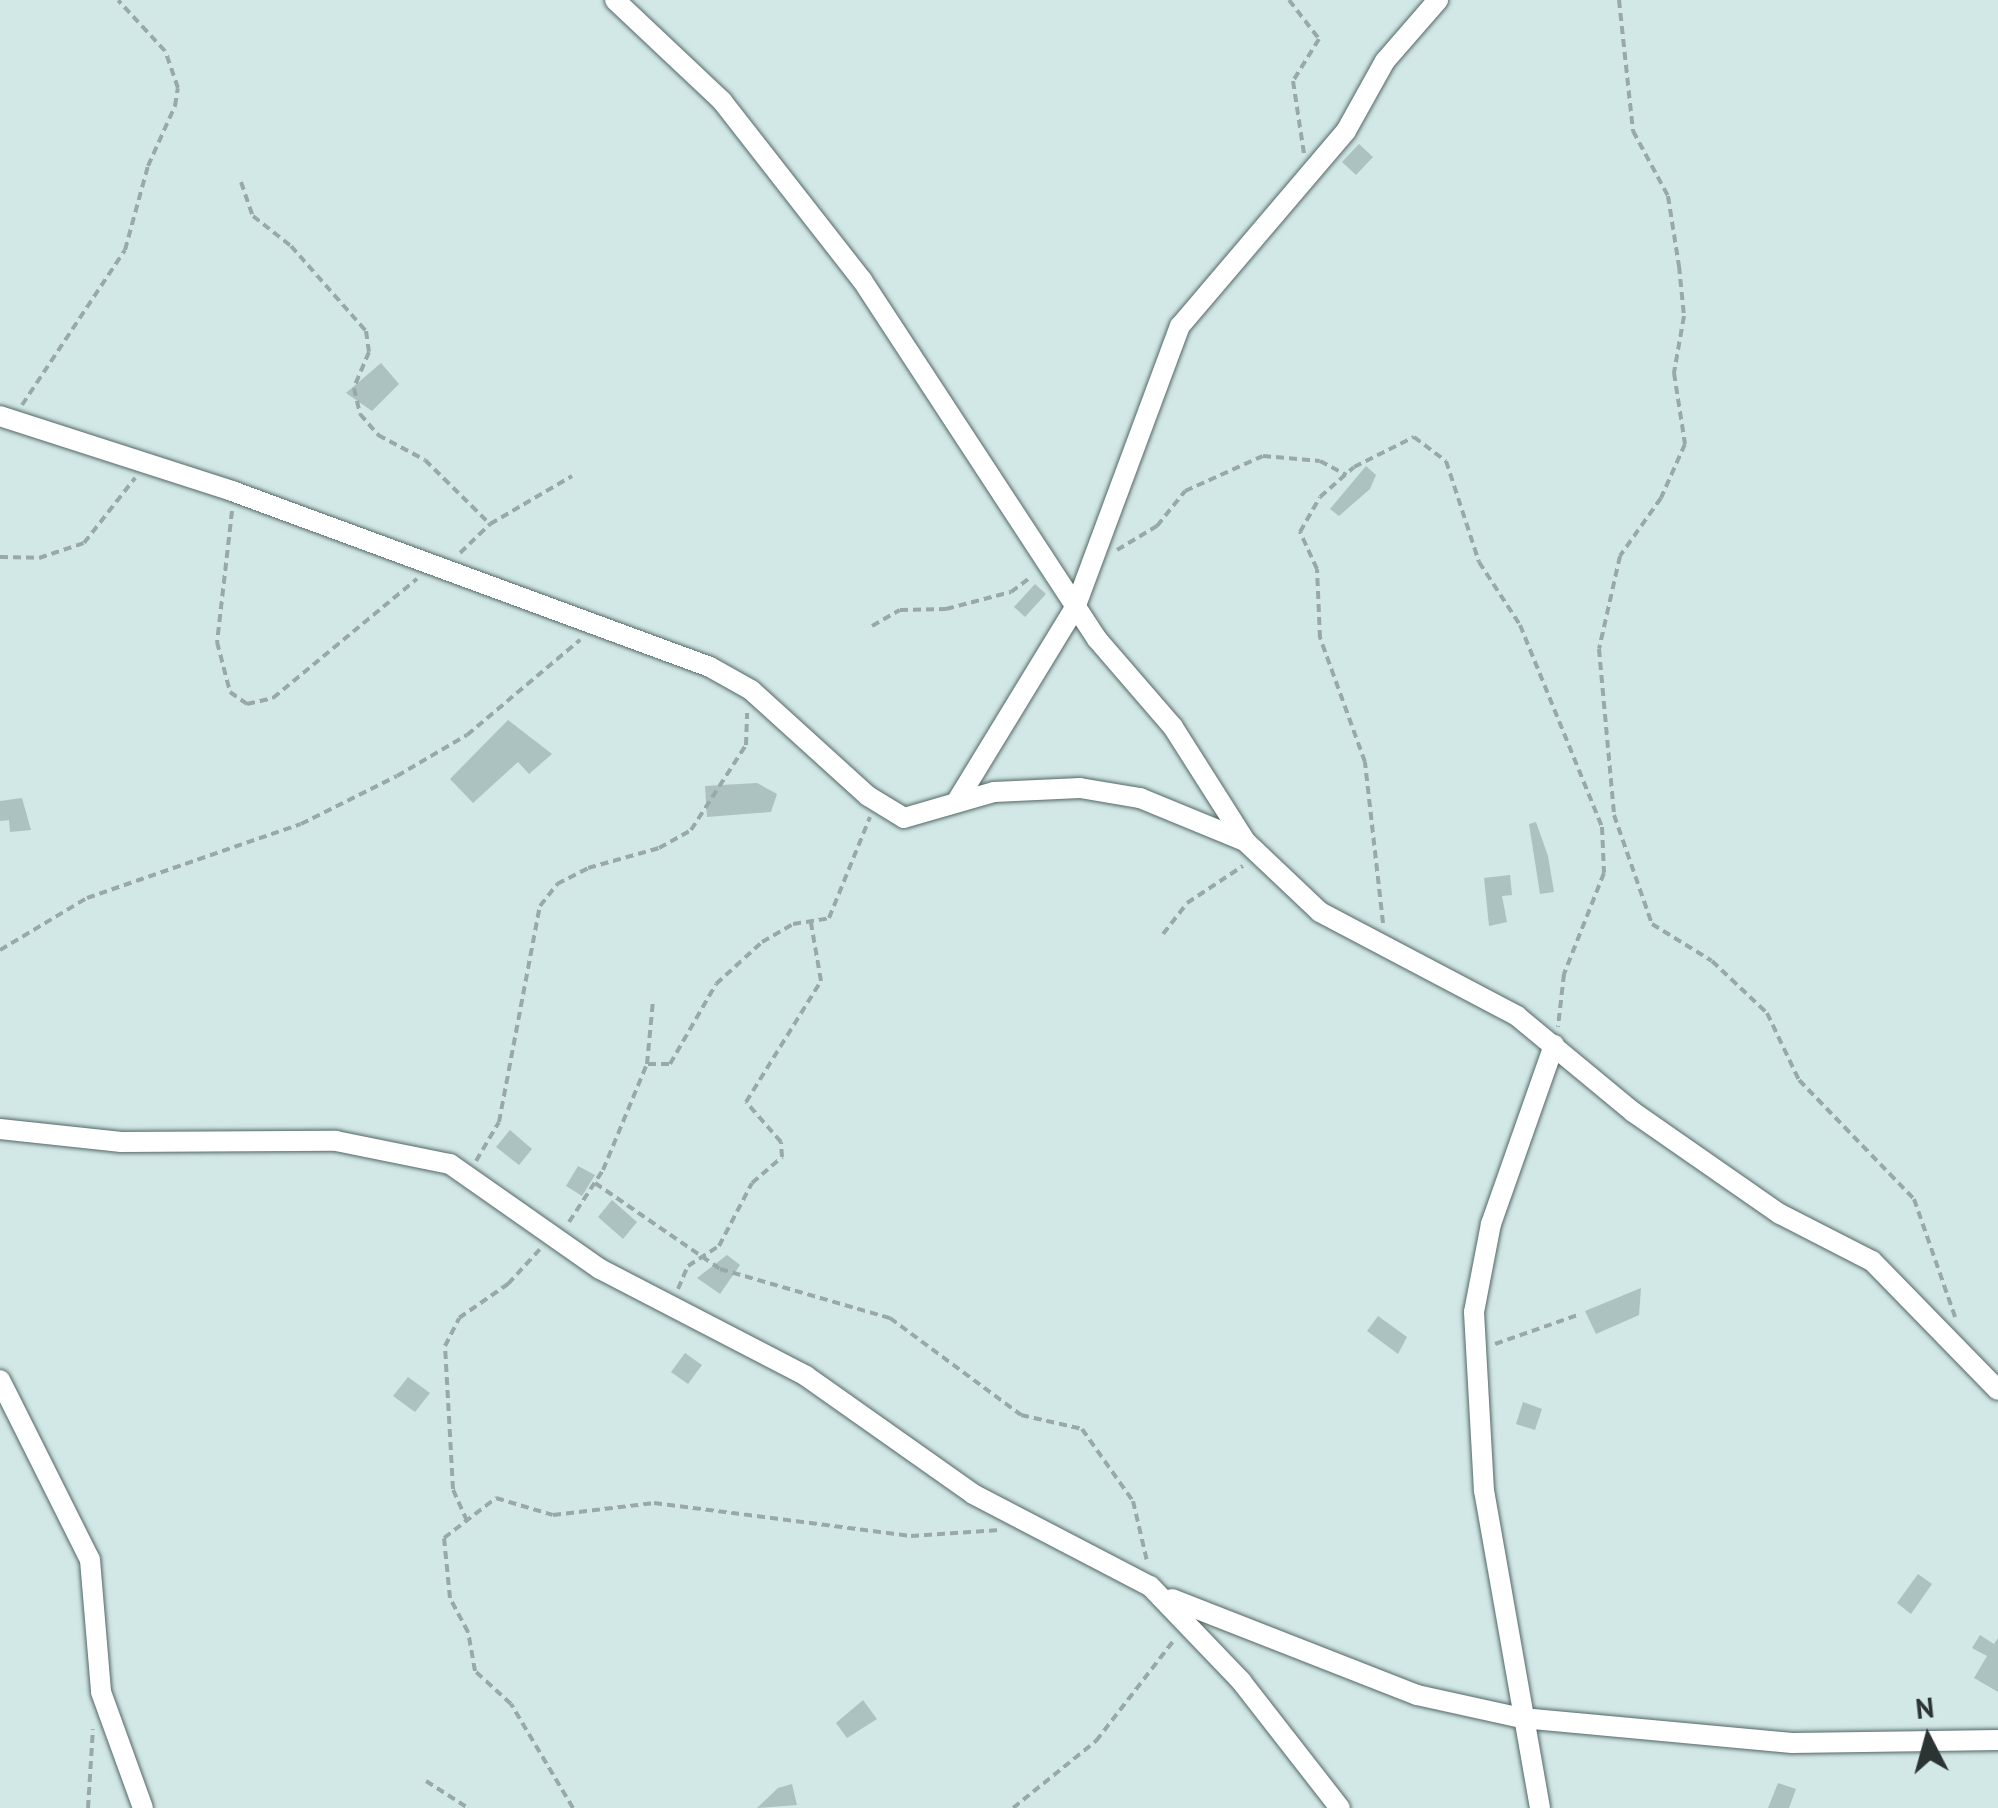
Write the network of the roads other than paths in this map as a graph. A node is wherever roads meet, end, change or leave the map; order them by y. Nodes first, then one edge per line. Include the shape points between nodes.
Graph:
1 (614, 0) edge
2 (1438, 0) edge
3 (3, 416) edge
4 (1076, 608) junction
5 (956, 801) junction
6 (1250, 846) junction
7 (1554, 1045) junction
8 (0, 1129) edge
9 (0, 1380) edge
10 (1998, 1390) edge
11 (1156, 1590) junction
12 (1522, 1718) junction
13 (1998, 1740) edge
14 (143, 1808) edge
15 (1340, 1808) edge
16 (1540, 1808) edge

1 - 4 street via 695,72 768,156 893,323
2 - 4 street via 1385,61 1308,179 1180,326
3 - 5 street via 232,491 599,625 751,690 878,804 914,818
4 - 5 street
4 - 6 street via 1174,727
5 - 6 street via 1023,790 1110,791
6 - 7 street via 1307,903 1517,1016
7 - 10 street via 1632,1112 1780,1214 1872,1261
7 - 12 street via 1479,1268 1475,1365 1484,1490
8 - 11 street via 121,1142 336,1141 420,1153 468,1173 552,1238 670,1306 768,1353 960,1485
9 - 14 street via 93,1569 101,1692
11 - 12 street via 1417,1694
11 - 15 street
12 - 13 street via 1792,1743
12 - 16 street

